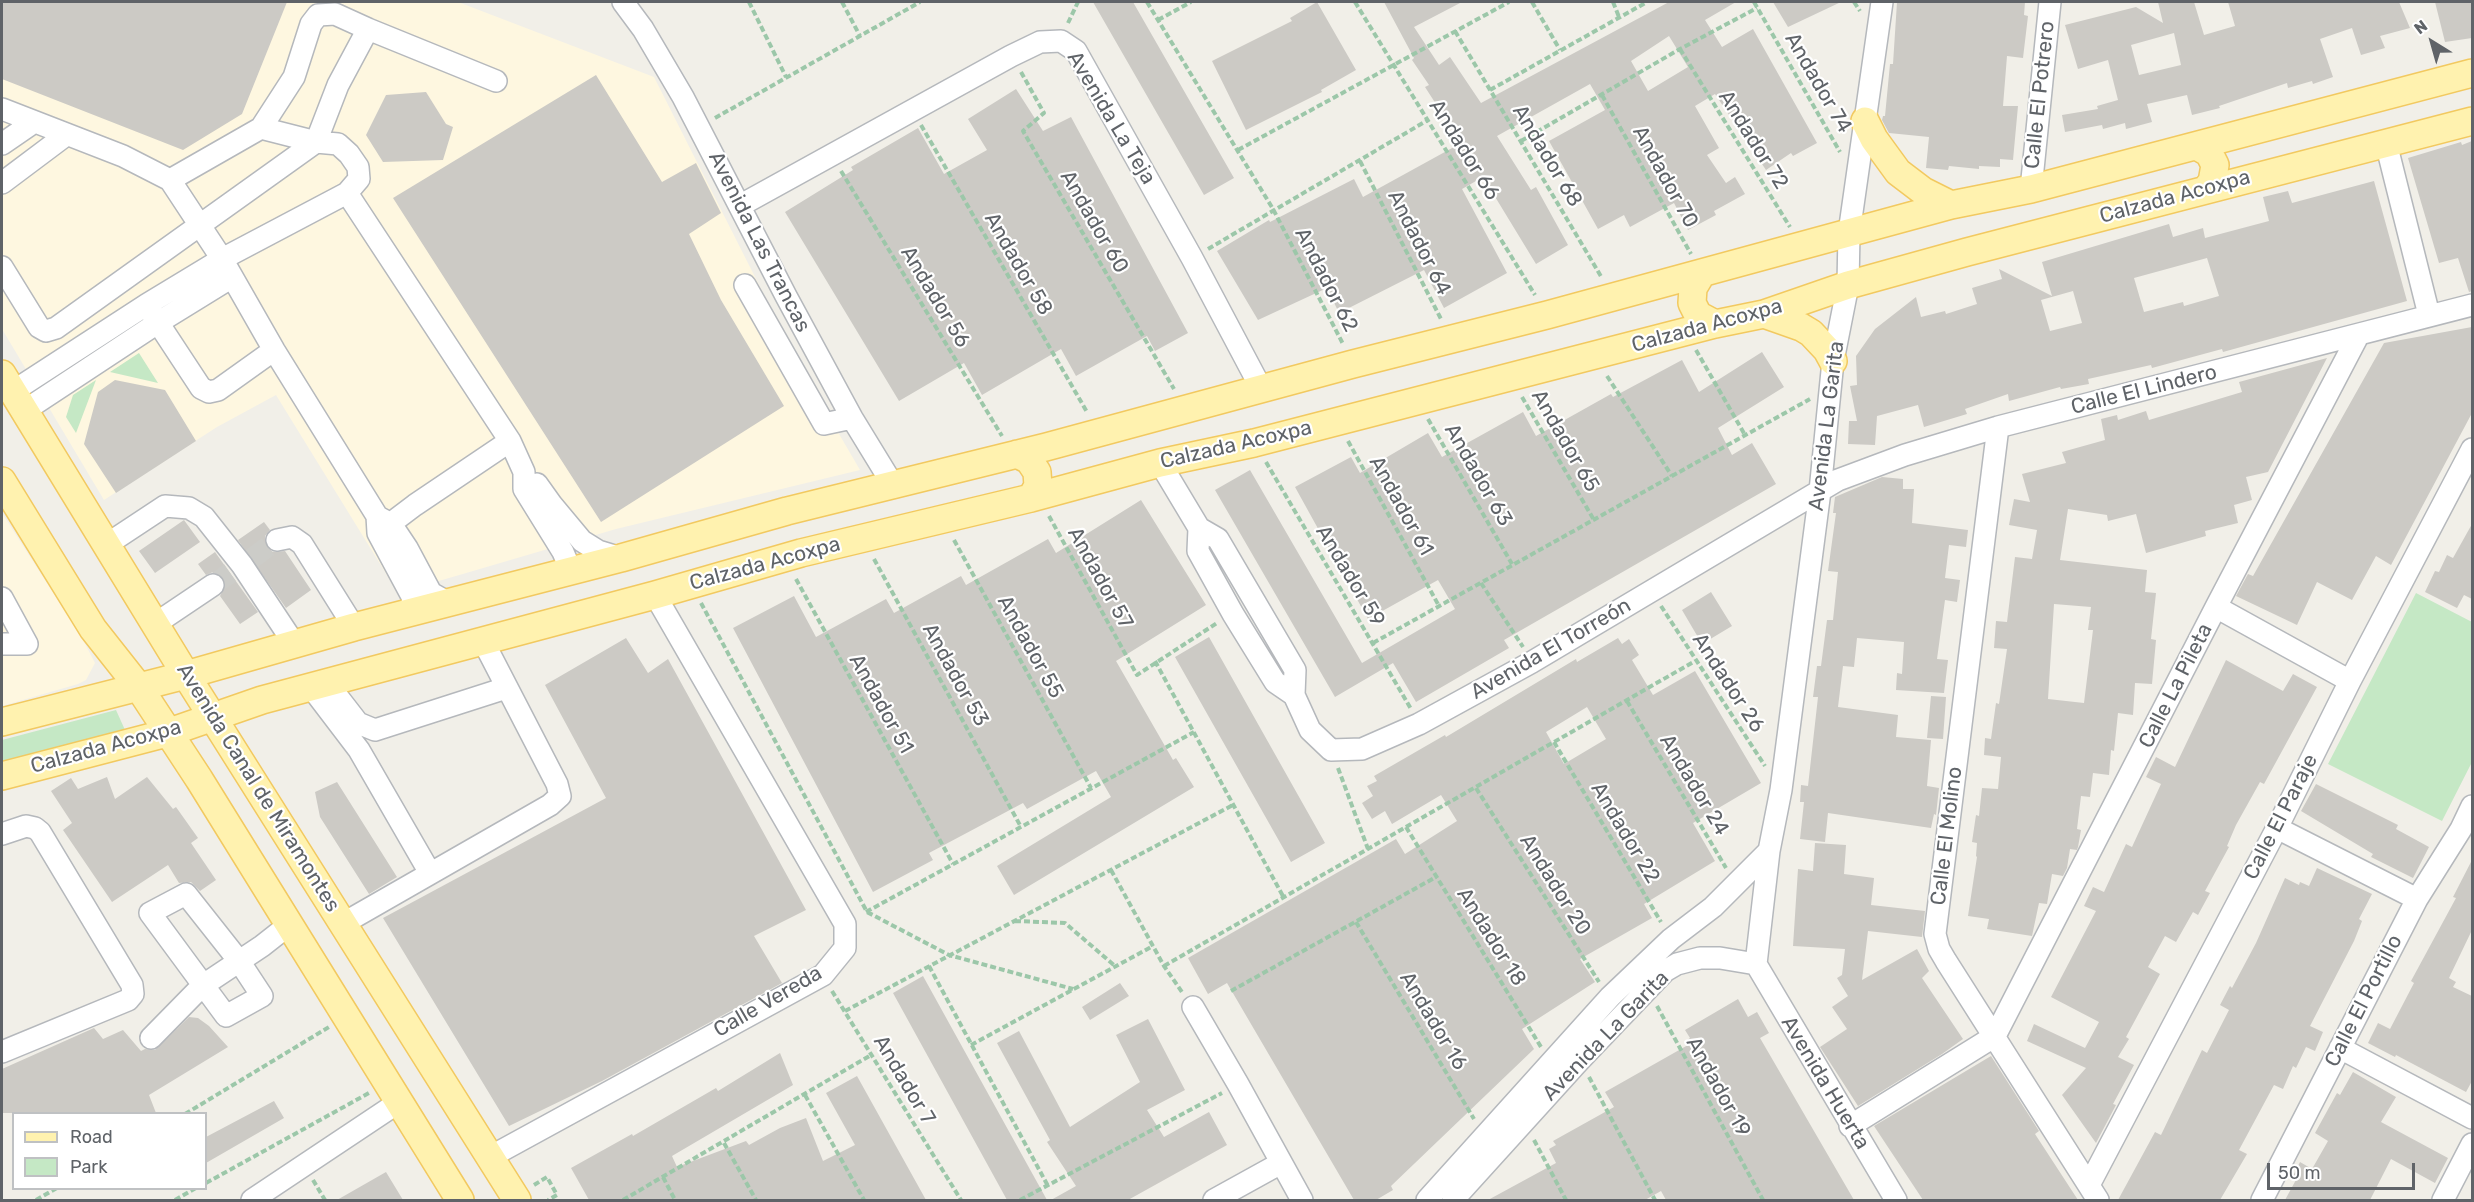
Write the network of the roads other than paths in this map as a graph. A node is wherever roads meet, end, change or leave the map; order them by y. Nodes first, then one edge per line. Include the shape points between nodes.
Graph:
1 (623, 2) edge
2 (1882, 2) edge
3 (2050, 2) edge
4 (368, 29) junction
5 (2472, 73) edge
6 (496, 81) dead end
7 (2472, 107) edge
8 (4, 113) edge
9 (1865, 121) junction
10 (2472, 121) edge
11 (34, 122) junction
12 (261, 128) junction
13 (2439, 130) junction
14 (66, 135) junction
15 (2235, 136) junction
16 (316, 142) junction
17 (2385, 143) junction
18 (2, 144) edge
19 (2197, 146) junction
20 (170, 180) junction
21 (2240, 180) junction
22 (2, 183) edge
23 (2207, 188) junction
24 (2031, 189) junction
25 (347, 193) junction
26 (741, 205) junction
27 (1951, 205) junction
28 (201, 224) junction
29 (1850, 233) junction
30 (2, 267) edge
31 (227, 268) junction
32 (1702, 273) junction
33 (1670, 282) junction
34 (745, 285) dead end
35 (1848, 285) junction
36 (146, 304) junction
37 (2472, 305) edge
38 (1764, 314) junction
39 (2429, 315) junction
40 (159, 322) junction
41 (1715, 324) junction
42 (1686, 332) junction
43 (2358, 336) junction
44 (274, 350) junction
45 (1833, 361) junction
46 (1262, 390) junction
47 (13, 392) edge
48 (852, 417) junction
49 (1998, 427) junction
50 (510, 441) junction
51 (1046, 447) junction
52 (2472, 449) edge
53 (1015, 455) junction
54 (1160, 463) junction
55 (524, 471) junction
56 (2, 481) edge
57 (893, 485) junction
58 (1820, 491) junction
59 (1041, 495) junction
60 (787, 511) junction
61 (758, 519) junction
62 (382, 524) junction
63 (1199, 528) junction
64 (277, 540) dead end
65 (106, 545) junction
66 (784, 557) junction
67 (621, 558) junction
68 (571, 570) junction
69 (213, 585) tunnel mouth
70 (655, 595) junction
71 (2, 598) edge
72 (447, 602) junction
73 (2216, 607) junction
74 (407, 613) junction
75 (155, 624) junction
76 (354, 627) junction
77 (483, 641) junction
78 (2, 644) edge
79 (295, 645) junction
80 (186, 675) junction
81 (2350, 681) junction
82 (319, 685) junction
83 (138, 686) junction
84 (506, 688) junction
85 (1294, 695) junction
86 (213, 715) junction
87 (2, 722) edge
88 (167, 733) junction
89 (2, 776) edge
90 (2472, 806) edge
91 (2277, 828) junction
92 (2, 834) edge
93 (1769, 851) junction
94 (430, 873) junction
95 (2417, 899) junction
96 (344, 923) junction
97 (290, 924) junction
98 (239, 961) junction
99 (1756, 964) junction
100 (202, 986) junction
101 (1193, 1007) road end
102 (1995, 1036) junction
103 (151, 1038) dead end
104 (2340, 1048) junction
105 (2, 1052) edge
106 (393, 1092) junction
107 (2472, 1118) edge
108 (1850, 1126) junction
109 (2472, 1144) edge
110 (490, 1157) junction
111 (1281, 1163) junction
112 (2093, 1193) edge
113 (252, 1200) edge
114 (460, 1200) edge
115 (518, 1200) edge
116 (1214, 1200) edge
117 (1302, 1200) edge
118 (1427, 1200) edge
119 (1454, 1200) edge
120 (1896, 1200) edge
121 (2262, 1200) edge
122 (2443, 1200) edge

1 - 26 street, Avenida Las Trancas via 700,127
2 - 9 street, Avenida La Garita
3 - 24 street, Calle El Potrero
4 - 6 street
4 - 12 street via 335,14 318,15 311,24 294,76
4 - 16 street via 338,85
5 - 15 main road, Calzada Acoxpa
7 - 13 main road
8 - 11 street
9 - 27 main road via 1898,172
9 - 29 street, Avenida La Garita
10 - 13 main road, Calzada Acoxpa
11 - 14 street
11 - 18 street
12 - 16 street
12 - 20 street
13 - 17 main road, Calzada Acoxpa
14 - 20 street via 123,156
14 - 22 street
15 - 19 main road, Calzada Acoxpa
15 - 21 main road via 2222,150 2222,164
16 - 25 street via 338,144 358,167 359,179
16 - 28 street
17 - 21 main road, Calzada Acoxpa
17 - 39 street
19 - 23 main road via 2209,153 2215,165
19 - 24 main road, Calzada Acoxpa
20 - 28 street
21 - 23 main road, Calzada Acoxpa
23 - 35 main road, Calzada Acoxpa
24 - 27 main road, Calzada Acoxpa
25 - 31 street
25 - 50 street
26 - 46 street, Avenida La Teja via 1011,56 1040,42 1061,41 1076,51
26 - 48 street, Avenida Las Trancas
27 - 29 main road, Calzada Acoxpa
28 - 30 street via 56,328 46,331 39,327
28 - 31 street
29 - 32 main road, Calzada Acoxpa
29 - 35 street, Avenida La Garita
31 - 36 street
31 - 40 street
31 - 44 street
32 - 33 main road, Calzada Acoxpa
32 - 41 main road via 1693,288 1692,303 1698,315
33 - 42 main road via 1683,291 1690,303 1692,318
33 - 46 main road, Calzada Acoxpa
34 - 48 street via 824,424
35 - 38 main road, Calzada Acoxpa
35 - 45 street, Avenida La Garita
36 - 40 street
36 - 47 street
37 - 39 street, Calle El Lindero
38 - 41 main road, Calzada Acoxpa
38 - 45 main road via 1811,333
39 - 43 street, Calle El Lindero
40 - 44 street via 201,388 209,392 218,390
40 - 47 street
41 - 42 main road, Calzada Acoxpa
42 - 54 main road, Calzada Acoxpa via 1254,443
43 - 49 street, Calle El Lindero
43 - 73 street, Calle La Pileta
44 - 62 street
45 - 58 street, Avenida La Garita
46 - 51 main road, Calzada Acoxpa
47 - 65 main road, Avenida Canal de Miramontes
48 - 57 street, Avenida Las Trancas
49 - 58 street, Calle El Lindero via 1905,455 1838,480
49 - 102 street, Calle El Molino via 1935,934 1939,949
50 - 55 street
50 - 62 street
51 - 53 main road, Calzada Acoxpa
51 - 59 main road via 1039,459 1044,483
52 - 81 street, Calle El Paraje
53 - 57 main road, Calzada Acoxpa
53 - 59 main road via 1029,460 1037,472
54 - 59 main road, Calzada Acoxpa
54 - 63 street
55 - 67 street via 535,479 582,541
55 - 68 street via 524,489
56 - 83 main road via 93,629
57 - 60 main road, Calzada Acoxpa
58 - 85 street, Avenida El Torreón via 1532,662 1419,724 1362,749 1331,750 1310,730
58 - 93 street, Avenida La Garita via 1781,790
59 - 66 main road, Calzada Acoxpa
60 - 61 main road, Calzada Acoxpa
60 - 66 main road via 785,534 791,545
61 - 66 main road via 771,524 778,536 776,553
61 - 67 main road, Calzada Acoxpa
62 - 72 street via 407,548 431,593
62 - 74 street via 414,600
63 - 85 street via 1198,550 1233,614 1275,682
63 - 85 street via 1218,539 1295,670
64 - 76 street via 292,537 302,544
65 - 75 main road, Avenida Canal de Miramontes
65 - 79 street via 165,506 189,508 204,517 243,564
66 - 70 main road, Calzada Acoxpa
67 - 68 main road, Calzada Acoxpa
68 - 72 main road, Calzada Acoxpa
69 - 75 street
70 - 77 main road, Calzada Acoxpa
70 - 110 street, Calle Vereda via 845,924 845,948 823,975
71 - 78 street via 27,644
72 - 74 main road, Calzada Acoxpa
73 - 81 street
73 - 102 street, Calle La Pileta
74 - 76 main road, Calzada Acoxpa
75 - 80 main road, Avenida Canal de Miramontes
76 - 79 main road, Calzada Acoxpa
77 - 82 main road, Calzada Acoxpa
77 - 84 street
79 - 80 main road, Calzada Acoxpa
80 - 83 main road, Calzada Acoxpa
80 - 86 main road, Avenida Canal de Miramontes
81 - 91 street, Calle El Paraje
82 - 84 street via 358,723 375,730
82 - 86 main road, Calzada Acoxpa
82 - 94 street
83 - 87 main road, Calzada Acoxpa
83 - 88 main road
84 - 94 street via 560,796
86 - 88 main road, Calzada Acoxpa
86 - 96 main road, Avenida Canal de Miramontes
88 - 89 main road, Calzada Acoxpa
88 - 97 main road
90 - 95 street, Calle El Portillo
91 - 95 street
91 - 112 street, Calle El Paraje
92 - 105 street via 26,826 40,832 132,985 133,994 128,1000
93 - 99 street, Avenida La Garita
93 - 118 street, Avenida La Garita via 1713,907 1671,939 1610,997
94 - 96 street
95 - 104 street, Calle El Portillo
96 - 110 main road, Avenida Canal de Miramontes
97 - 98 street
97 - 106 main road
98 - 100 street
98 - 100 street via 262,996 226,1016
98 - 100 street via 186,894 150,913
99 - 108 street, Avenida Huerta
99 - 119 street, Avenida La Garita via 1710,957 1689,960 1665,971
100 - 103 street
101 - 111 street
102 - 108 street
102 - 112 street, Calle El Molino
104 - 107 street
104 - 121 street, Calle El Portillo
106 - 113 street
106 - 114 main road
108 - 120 street, Avenida Huerta
109 - 122 street
110 - 115 main road, Avenida Canal de Miramontes
111 - 116 street
111 - 117 street

